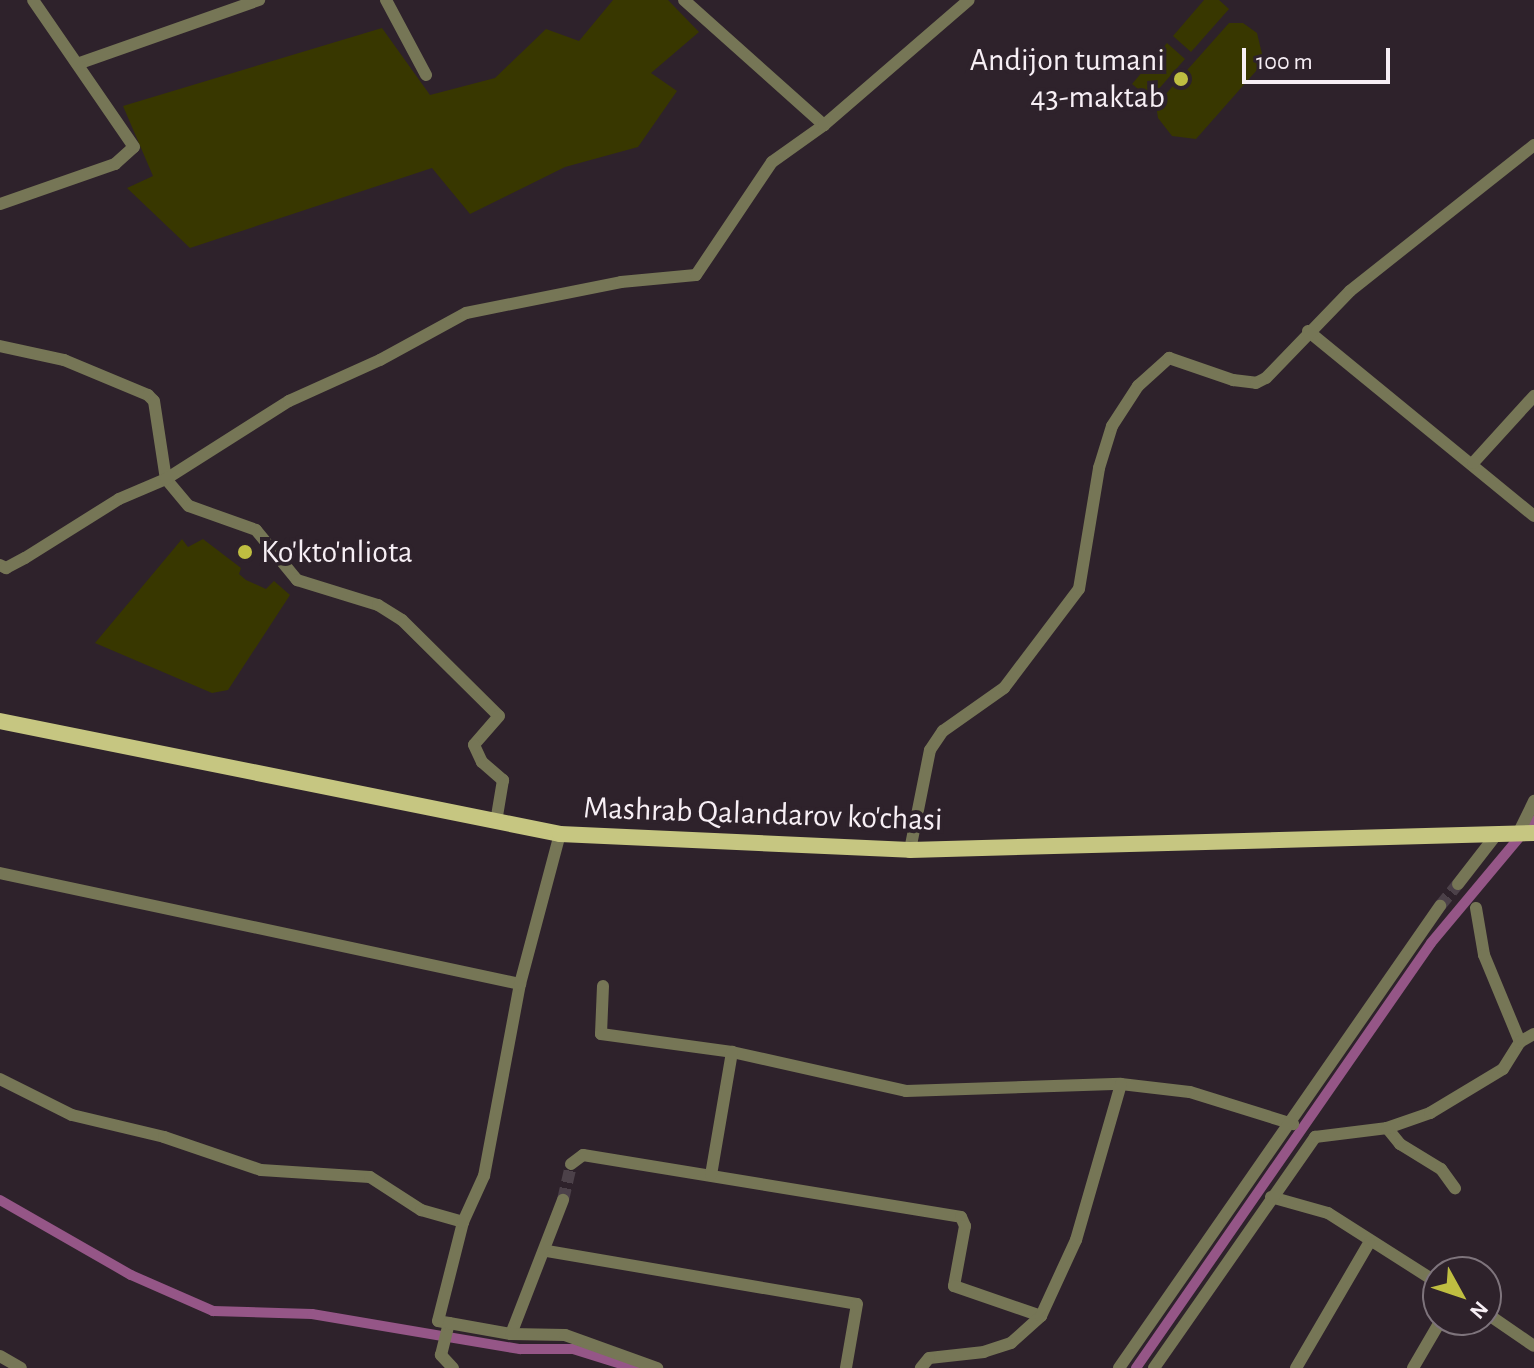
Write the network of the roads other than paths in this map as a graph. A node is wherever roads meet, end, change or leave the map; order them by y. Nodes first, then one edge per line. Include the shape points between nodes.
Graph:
1 (33, 0) edge
2 (259, 0) edge
3 (386, 0) edge
4 (684, 0) edge
5 (969, 0) edge
6 (80, 63) junction
7 (426, 75) dead end
8 (824, 125) junction
9 (1534, 145) edge
10 (0, 204) edge
11 (1308, 331) junction
12 (0, 346) edge
13 (1534, 396) edge
14 (1473, 463) junction
15 (166, 479) junction
16 (1534, 516) edge
17 (0, 565) edge
18 (0, 721) edge
19 (1534, 801) edge
20 (496, 822) junction
21 (560, 834) junction
22 (1513, 834) edge
23 (910, 850) junction
24 (0, 873) edge
25 (1458, 884) tunnel mouth
26 (1440, 906) tunnel mouth
27 (1476, 908) dead end
28 (520, 984) junction
29 (603, 986) dead end
30 (1534, 1034) edge
31 (1520, 1042) junction
32 (732, 1052) junction
33 (0, 1079) edge
34 (1121, 1084) junction
35 (1293, 1124) junction
36 (1387, 1128) junction
37 (571, 1164) dead end
38 (711, 1175) junction
39 (1455, 1188) dead end
40 (1271, 1197) junction
41 (563, 1200) tunnel mouth
42 (463, 1222) junction
43 (1369, 1243) junction
44 (547, 1251) junction
45 (1422, 1274) edge
46 (1041, 1316) junction
47 (1502, 1324) edge
48 (449, 1326) junction
49 (511, 1334) junction
50 (1432, 1336) edge
51 (1534, 1346) edge
52 (0, 1356) edge
53 (21, 1368) edge
54 (453, 1368) edge
55 (657, 1368) edge
56 (846, 1368) edge
57 (921, 1368) edge
58 (1119, 1368) edge
59 (1154, 1368) edge
60 (1296, 1368) edge
61 (1413, 1368) edge

1 - 6 street
2 - 6 street
3 - 7 street
4 - 8 street
5 - 8 street
6 - 10 street via 134,147 115,164
8 - 15 street via 772,162 696,275 621,282 466,313 289,401
9 - 11 street
11 - 14 street
11 - 23 street via 1256,383 1169,358 1138,386 1112,426 1099,468 1079,589 1012,680 943,731 930,750
12 - 15 street via 64,360 152,398
13 - 14 street
14 - 16 street
15 - 17 street via 119,499 16,563
15 - 20 street via 189,506 256,530 297,580 394,613 495,710 498,720 474,745 482,762 503,780
18 - 20 main road, Mashrab Qalandarov ko'chasi
19 - 22 street
20 - 21 main road, Mashrab Qalandarov ko'chasi
21 - 23 main road, Mashrab Qalandarov ko'chasi
21 - 28 street
22 - 23 main road, Mashrab Qalandarov ko'chasi
22 - 25 street
24 - 28 street
26 - 35 street
27 - 31 street via 1484,955
28 - 42 street via 484,1176
29 - 32 street via 601,1034
30 - 31 street
31 - 36 street via 1503,1069 1430,1113
32 - 34 street via 906,1091
32 - 38 street
33 - 42 street via 72,1115 164,1137 261,1170 370,1177 421,1210
34 - 35 street via 1190,1092
34 - 46 street via 1076,1240
35 - 58 street
36 - 39 street via 1400,1144 1441,1169
36 - 40 street via 1315,1137
37 - 38 street via 583,1155
38 - 46 street via 961,1217 965,1226 954,1286
40 - 43 street via 1328,1213
40 - 59 street
41 - 44 street
42 - 48 street via 438,1321
43 - 45 street
43 - 60 street
44 - 49 street
44 - 56 street via 857,1304
46 - 57 street via 1011,1343 929,1358
47 - 51 street
48 - 49 street
48 - 54 street via 441,1355
49 - 55 street via 581,1338
50 - 61 street
52 - 53 street

